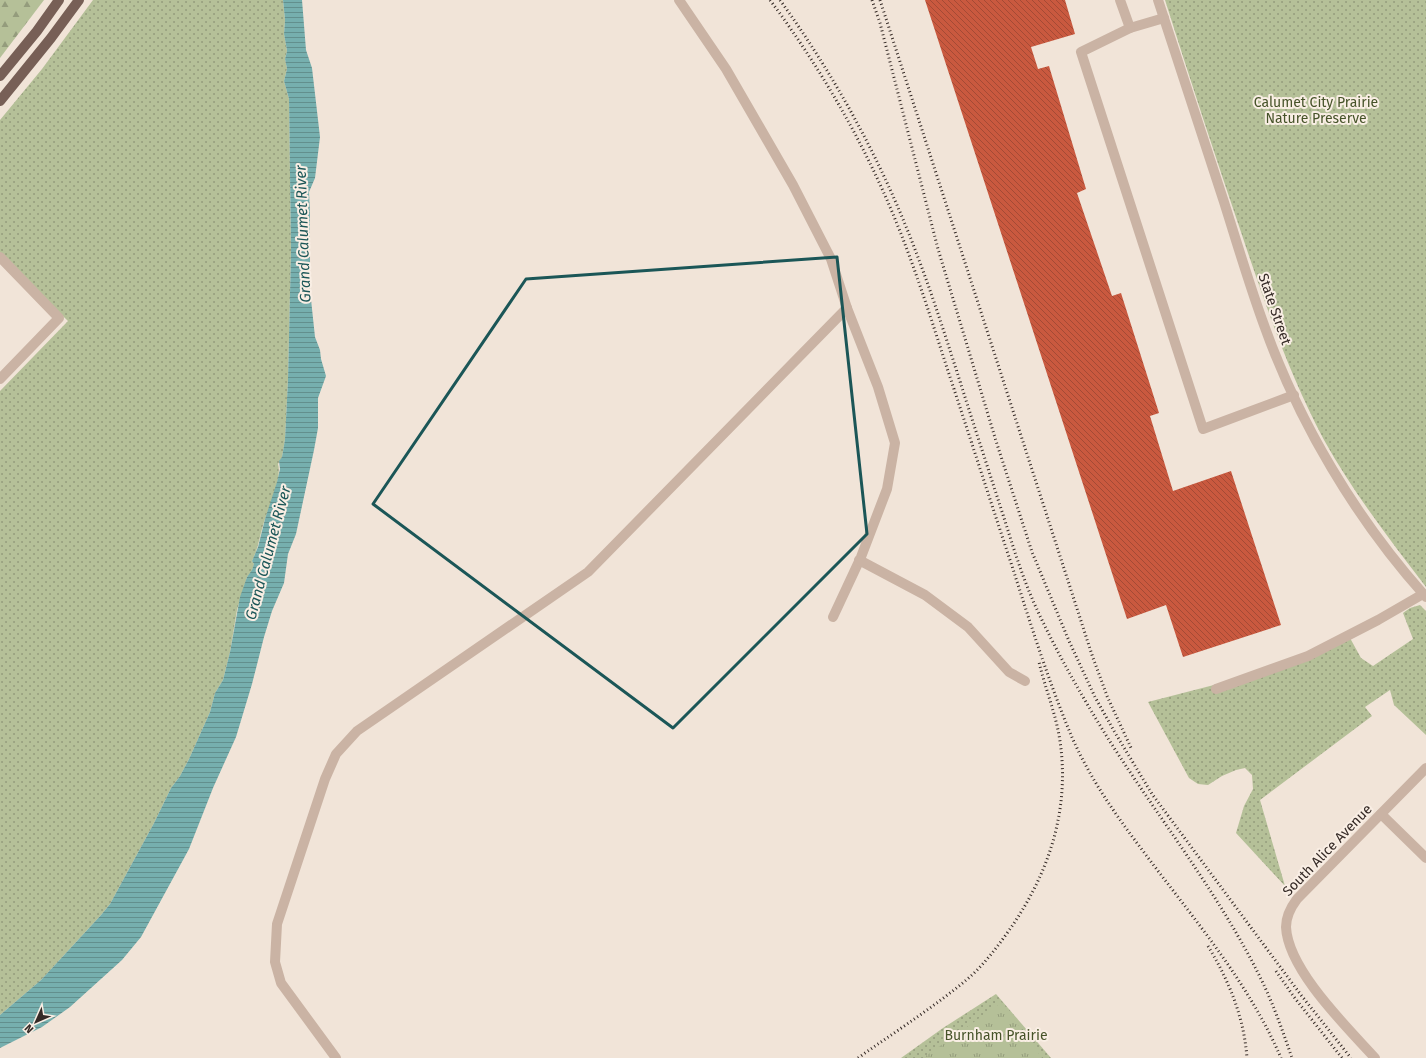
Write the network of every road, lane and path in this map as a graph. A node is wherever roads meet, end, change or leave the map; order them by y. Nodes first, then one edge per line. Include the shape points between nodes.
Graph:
1 (59, 0) edge
2 (79, 0) edge
3 (678, 0) edge
4 (1120, 0) edge
5 (1158, 0) edge
6 (1164, 18) junction
7 (1130, 28) junction
8 (0, 76) edge
9 (0, 101) edge
10 (0, 257) edge
11 (847, 308) junction
12 (0, 379) edge
13 (1294, 395) junction
14 (858, 560) junction
15 (1425, 595) edge
16 (833, 617) dead end
17 (1025, 681) dead end
18 (1216, 689) dead end
19 (1426, 768) edge
20 (1381, 814) junction
21 (1426, 858) edge
22 (336, 1058) edge
23 (1375, 1058) edge

1 - 8 main road
2 - 9 main road
3 - 11 street via 726,69 793,186 831,259
4 - 7 street
5 - 6 street, State Street
6 - 7 street
6 - 13 street, State Street via 1264,324
7 - 13 street via 1081,52 1203,428
10 - 12 street via 59,318
11 - 14 street via 878,387 895,443 888,489
11 - 22 street via 588,572 357,731 336,754 325,779 277,924 274,962 281,983
13 - 15 street, State Street via 1347,492 1374,532
14 - 16 street
14 - 17 street via 925,595 968,627 1009,672
15 - 18 street via 1308,656
19 - 20 street, South Alice Avenue
20 - 21 street
20 - 23 street, South Alice Avenue via 1296,899 1289,911 1286,926 1289,945 1299,967 1333,1013

